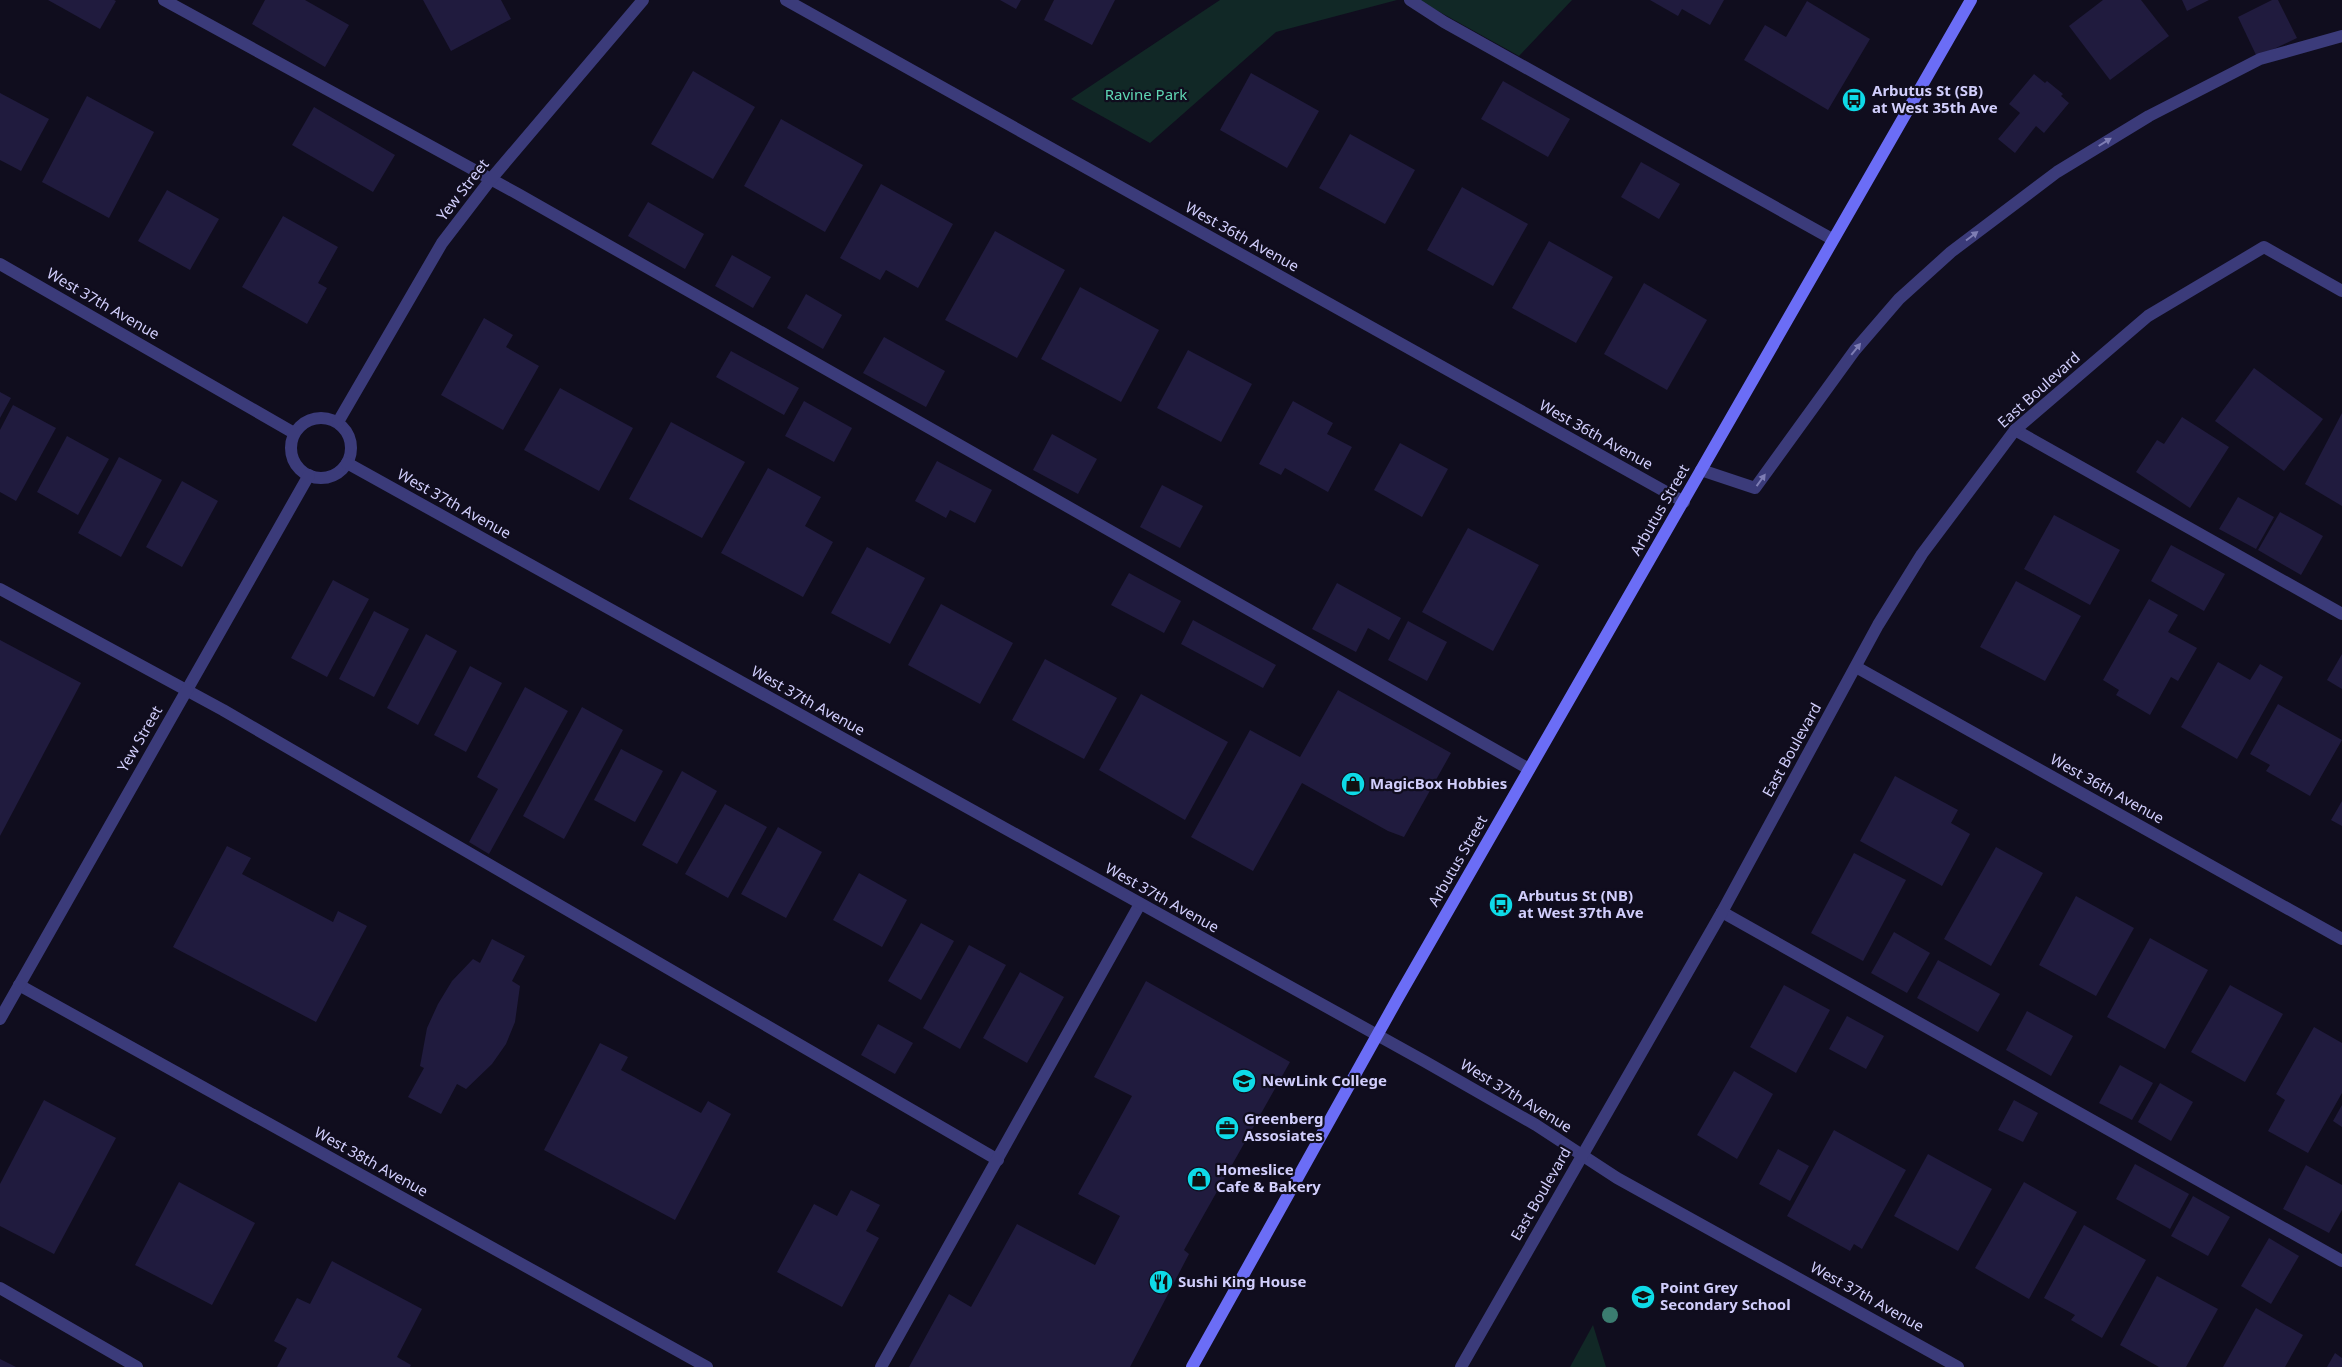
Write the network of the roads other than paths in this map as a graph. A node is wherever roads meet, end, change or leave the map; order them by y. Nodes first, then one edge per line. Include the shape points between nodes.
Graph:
1 (164, 0) edge
2 (643, 0) edge
3 (786, 0) edge
4 (1410, 0) edge
5 (1971, 0) edge
6 (2342, 36) edge
7 (491, 179) junction
8 (1832, 239) junction
9 (0, 264) edge
10 (2342, 291) edge
11 (338, 422) junction
12 (2014, 430) junction
13 (294, 433) junction
14 (347, 462) junction
15 (1701, 470) junction
16 (309, 476) junction
17 (1684, 502) junction
18 (0, 589) edge
19 (2342, 614) edge
20 (1856, 667) junction
21 (187, 690) junction
22 (1529, 769) junction
23 (1140, 904) junction
24 (1722, 912) junction
25 (2342, 939) edge
26 (19, 985) junction
27 (0, 1019) edge
28 (1377, 1036) junction
29 (1582, 1156) junction
30 (998, 1160) junction
31 (2342, 1261) edge
32 (0, 1288) edge
33 (137, 1367) edge
34 (707, 1367) edge
35 (881, 1367) edge
36 (1192, 1367) edge
37 (1461, 1367) edge
38 (1958, 1367) edge

1 - 7 street
2 - 7 street, Yew Street
3 - 17 street, West 36th Avenue
4 - 8 street
5 - 8 main road, Arbutus Street
15 -> 6 street via 1755,488 1855,350 1899,300 1951,252 2057,172 2149,116 2260,59
7 - 11 street, Yew Street via 442,243
7 - 22 street
8 - 15 main road, Arbutus Street
9 - 13 street, West 37th Avenue
10 - 12 street, East Boulevard via 2264,247 2148,316
11 - 13 street via 314,418 302,423
11 - 14 street via 350,441 351,452
12 - 19 street
12 - 20 street, East Boulevard via 1922,554
13 - 16 street via 292,458
14 - 16 street via 330,476
14 - 23 street, West 37th Avenue
15 - 17 main road, Arbutus Street
16 - 21 street, Yew Street
17 - 22 main road, Arbutus Street
18 - 21 street
20 - 24 street, East Boulevard
20 - 25 street, West 36th Avenue
21 - 26 street, Yew Street
21 - 30 street
22 - 28 main road, Arbutus Street
23 - 28 street, West 37th Avenue
23 - 30 street
24 - 29 street, East Boulevard
24 - 31 street
26 - 27 street, Yew Street
26 - 34 street, West 38th Avenue
28 - 29 street, West 37th Avenue via 1536,1125
28 - 36 main road, Arbutus Street
29 - 37 street, East Boulevard
29 - 38 street, West 37th Avenue
30 - 35 street
32 - 33 street

